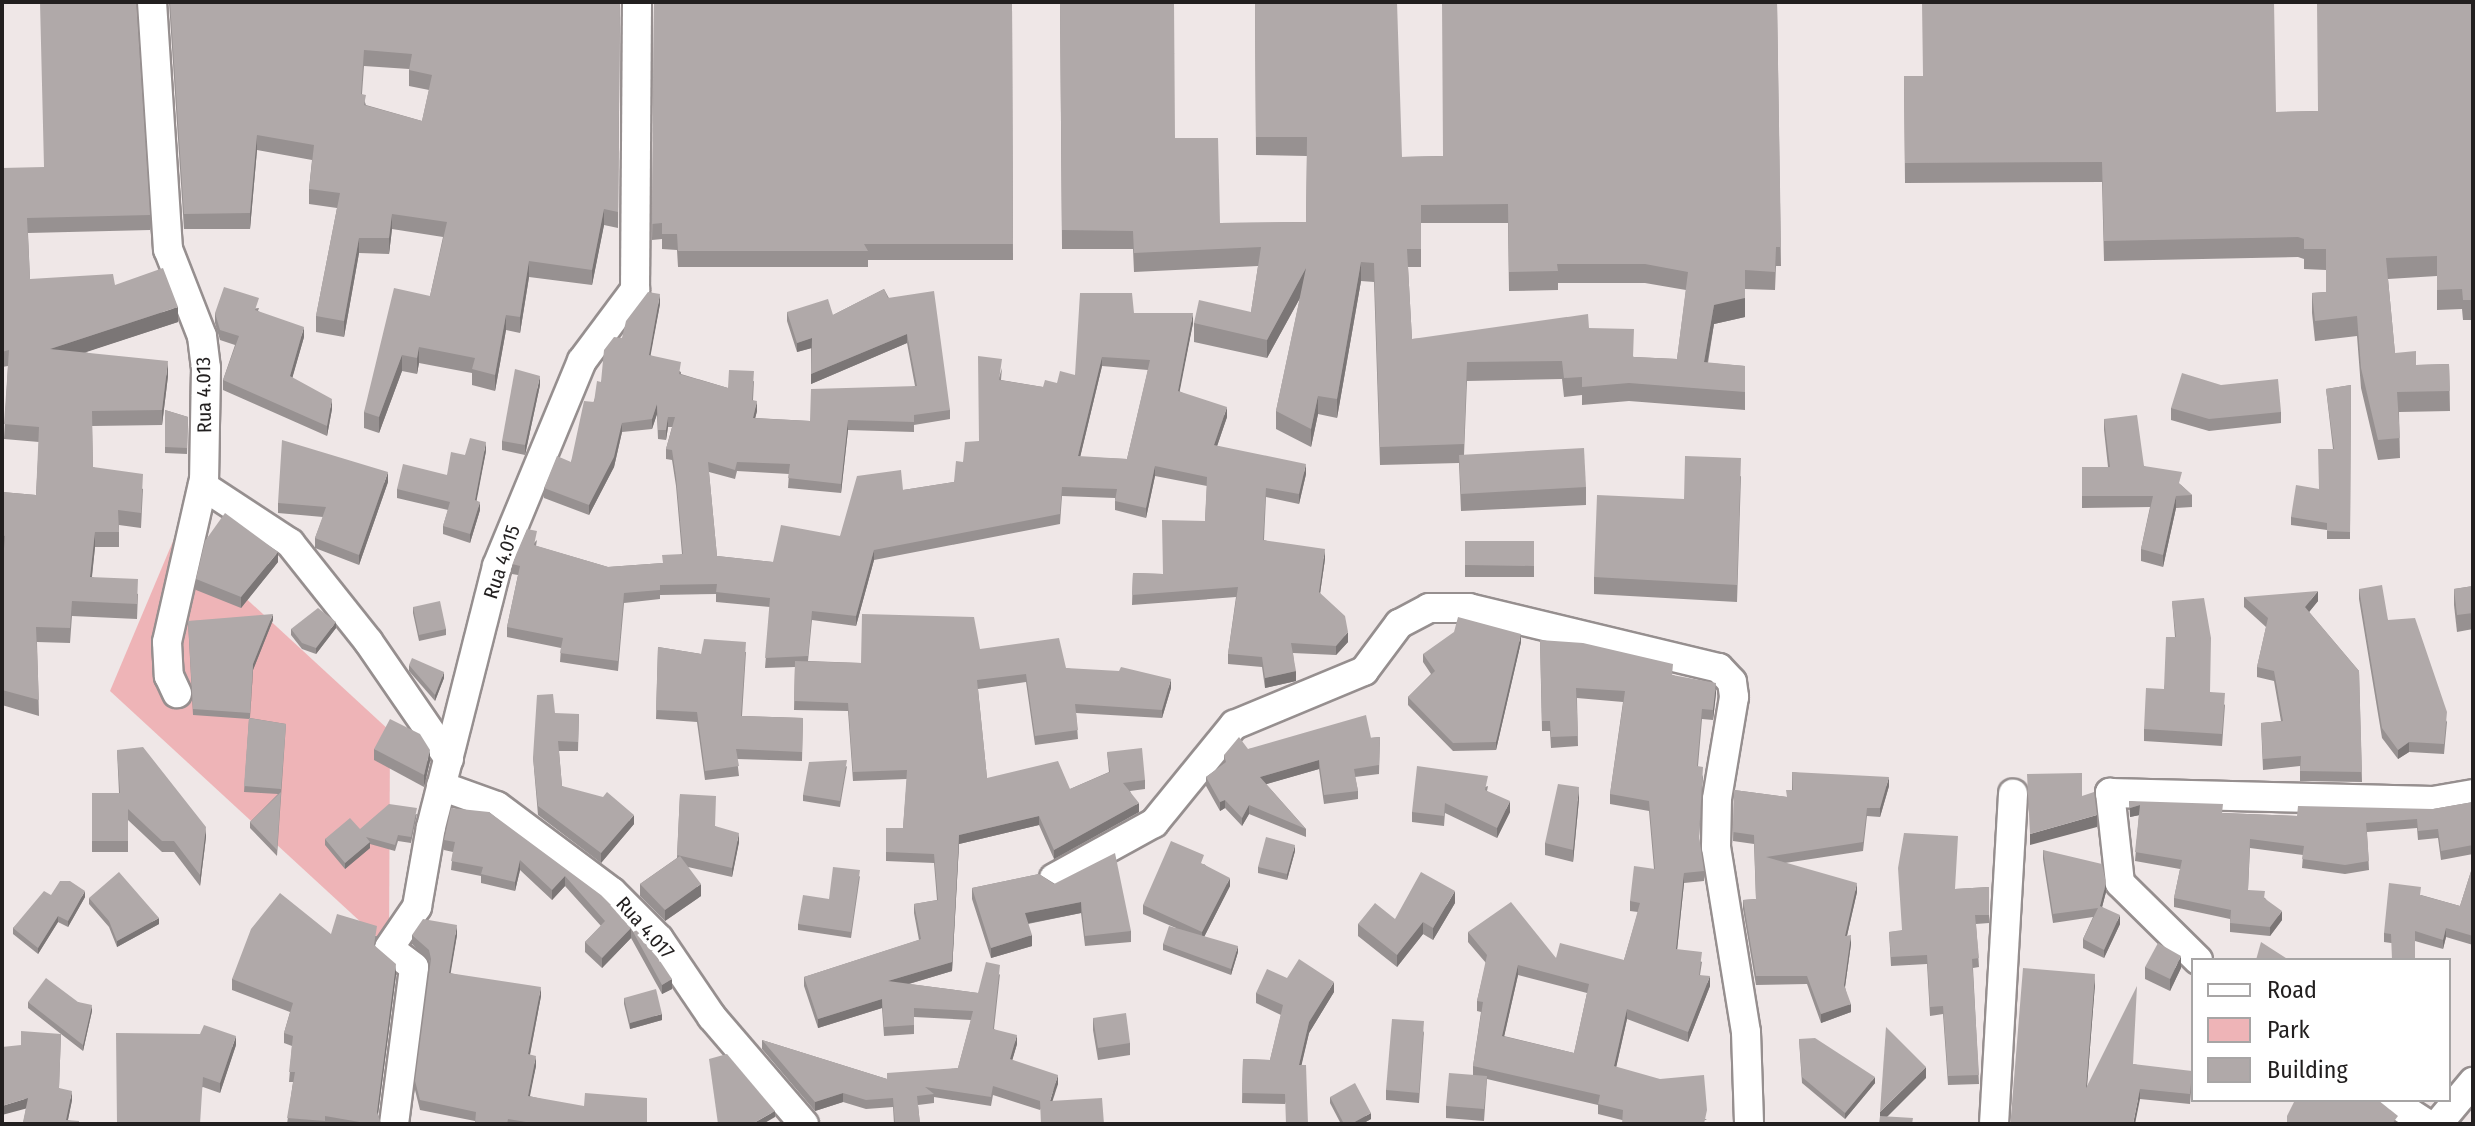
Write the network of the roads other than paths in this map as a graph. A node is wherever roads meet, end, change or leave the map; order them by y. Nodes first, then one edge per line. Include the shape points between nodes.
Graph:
1 (152, 2) edge
2 (637, 2) edge
3 (203, 486) junction
4 (177, 693) dead end
5 (449, 759) junction
6 (441, 786) junction
7 (2013, 794) dead end
8 (2473, 794) edge
9 (1054, 878) dead end
10 (2196, 958) edge
11 (2473, 1082) edge
12 (2393, 1102) edge
13 (394, 1124) edge
14 (804, 1124) edge
15 (1749, 1124) edge
16 (1994, 1124) edge
17 (2427, 1124) edge
18 (2438, 1124) edge

1 - 3 street, Rua 4.013 via 168,249 202,336 206,368
2 - 5 street, Rua 4.015 via 635,290 582,361 514,522 497,566
3 - 4 street, Rua 4.013 via 167,642 169,676
3 - 5 street via 290,543 368,641
5 - 6 street, Rua 4.015
6 - 13 street, Rua 4.015 via 417,907 389,948 414,967
6 - 14 street, Rua 4.017 via 497,806 612,892 659,939 712,1017
7 - 16 street
8 - 10 street via 2433,801 2110,793 2120,883
9 - 15 street via 1154,823 1234,725 1364,671 1399,624 1429,608 1469,608 1719,668 1732,682 1734,697 1717,799 1716,847 1746,1032
11 - 18 street
12 - 17 street

